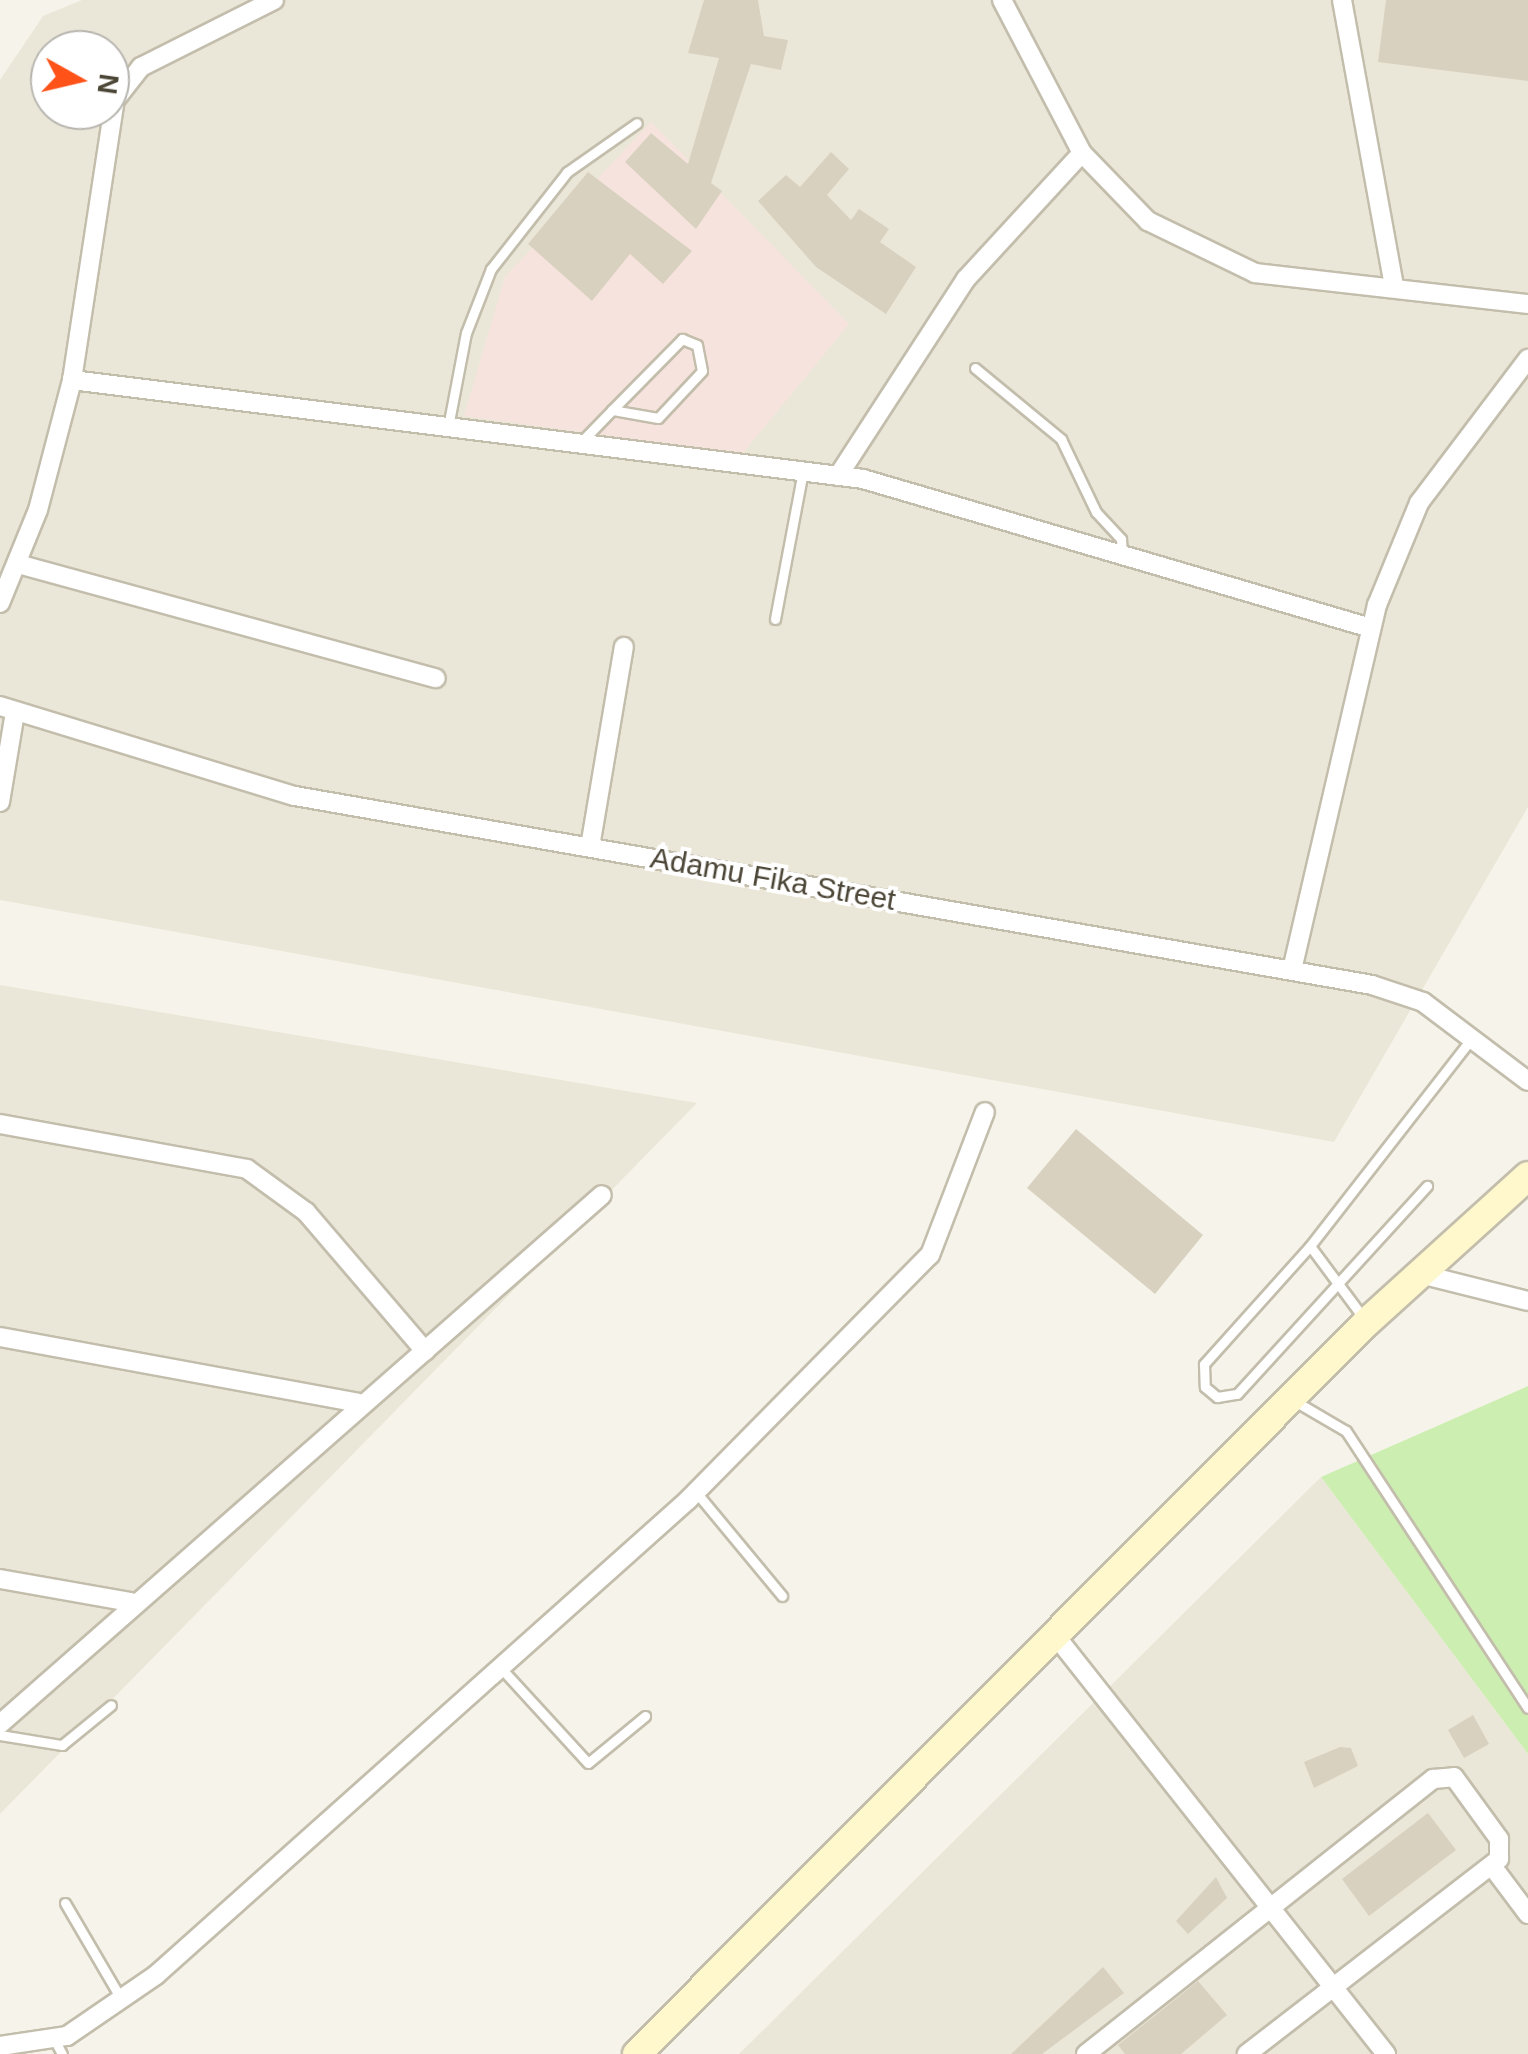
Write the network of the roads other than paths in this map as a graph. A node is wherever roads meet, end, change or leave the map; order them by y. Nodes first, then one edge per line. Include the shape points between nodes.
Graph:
1 (274, 0) edge
2 (1002, 0) edge
3 (1342, 0) edge
4 (638, 123) dead end
5 (1082, 153) junction
6 (1394, 287) junction
7 (1528, 304) edge
8 (1528, 359) edge
9 (975, 368) dead end
10 (72, 380) junction
11 (612, 410) junction
12 (448, 427) junction
13 (580, 443) junction
14 (803, 471) junction
15 (838, 476) junction
16 (1122, 555) junction
17 (18, 564) junction
18 (0, 604) edge
19 (775, 619) dead end
20 (1372, 628) junction
21 (624, 647) dead end
22 (436, 678) dead end
23 (7, 709) edge
24 (0, 802) edge
25 (590, 847) junction
26 (1292, 970) junction
27 (1473, 1037) junction
28 (1528, 1081) edge
29 (985, 1112) dead end
30 (0, 1124) edge
31 (1528, 1176) edge
32 (1426, 1186) dead end
33 (602, 1195) dead end
34 (1310, 1246) junction
35 (1420, 1274) junction
36 (1337, 1282) junction
37 (1528, 1301) edge
38 (1367, 1322) junction
39 (0, 1337) edge
40 (425, 1351) junction
41 (1290, 1399) junction
42 (358, 1403) junction
43 (696, 1492) junction
44 (0, 1580) edge
45 (782, 1596) dead end
46 (131, 1602) junction
47 (1055, 1635) junction
48 (500, 1667) junction
49 (111, 1705) dead end
50 (1528, 1708) edge
51 (645, 1716) dead end
52 (0, 1724) edge
53 (0, 1735) edge
54 (1492, 1866) junction
55 (65, 1904) dead end
56 (1270, 1909) junction
57 (1528, 1914) edge
58 (1334, 1989) junction
59 (121, 1999) junction
60 (0, 2046) edge
61 (58, 2046) edge
62 (638, 2054) edge
63 (1086, 2054) edge
64 (1248, 2054) edge
65 (1386, 2054) edge

1 - 10 street via 142,67 115,100
2 - 5 street
3 - 6 street
4 - 12 lane via 567,172 491,269 466,333
5 - 6 street via 1148,221 1212,256 1292,280
5 - 15 street via 966,279
6 - 7 street
8 - 20 street via 1420,503
9 - 16 lane via 1061,439 1096,512 1122,539
10 - 12 street
10 - 17 street
11 - 11 lane via 682,339 697,345 702,370 658,418
11 - 13 lane
12 - 13 street
13 - 14 street
14 - 15 street
14 - 19 lane
15 - 16 street
16 - 20 street
17 - 18 street
17 - 22 street
20 - 26 street
21 - 25 street
23 - 24 street
23 - 25 street, Adamu Fika Street via 238,782
25 - 26 street, Adamu Fika Street
26 - 27 street, Adamu Fika Street via 1396,990
27 - 28 street, Adamu Fika Street
27 - 34 lane
29 - 43 street via 930,1255
30 - 40 street via 247,1169 306,1212
31 - 35 street
32 - 36 lane
33 - 40 street
34 - 36 lane
34 - 36 lane via 1204,1364 1205,1387 1217,1397 1238,1394
35 - 37 street
35 - 38 street
36 - 38 lane
38 - 41 street
39 - 42 street
40 - 42 street
41 - 47 street
41 - 50 lane via 1346,1432
42 - 46 street
43 - 45 lane
43 - 48 street
44 - 46 street
46 - 52 street
47 - 56 street
47 - 62 street
48 - 51 lane via 588,1763
48 - 59 street
49 - 53 lane via 62,1744
54 - 56 street via 1500,1838 1444,1774
54 - 57 street
54 - 58 street
55 - 59 lane
56 - 58 street
56 - 63 street
58 - 64 street
58 - 65 street
59 - 61 street
60 - 61 street

